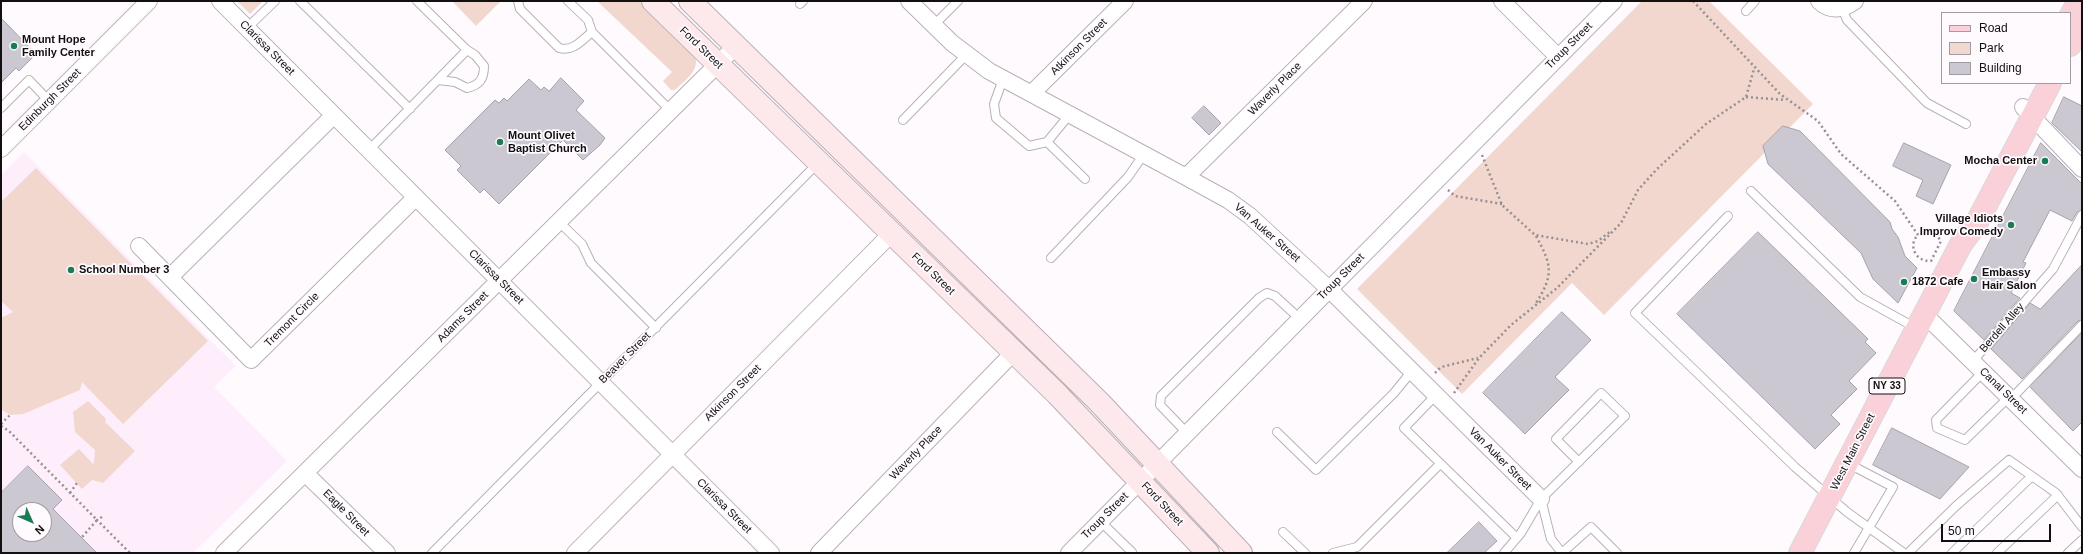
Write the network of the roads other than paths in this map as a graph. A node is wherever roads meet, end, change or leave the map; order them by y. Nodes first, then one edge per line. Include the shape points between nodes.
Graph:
1 (149, 1) edge
2 (220, 1) edge
3 (275, 1) edge
4 (300, 1) edge
5 (417, 1) edge
6 (518, 1) edge
7 (568, 1) edge
8 (652, 1) edge
9 (690, 1) edge
10 (909, 1) edge
11 (958, 1) edge
12 (1125, 1) edge
13 (1364, 1) edge
14 (1614, 1) edge
15 (1755, 1) edge
16 (1819, 1) edge
17 (2079, 1) edge
18 (1505, 2) edge
19 (1848, 4) edge
20 (1746, 11) dead end
21 (2071, 15) edge
22 (2082, 22) edge
23 (934, 26) junction
24 (247, 28) junction
25 (592, 32) junction
26 (2071, 43) edge
27 (736, 46) junction
28 (467, 50) junction
29 (966, 55) junction
30 (1558, 57) junction
31 (718, 64) junction
32 (1003, 79) junction
33 (438, 80) junction
34 (2035, 84) edge
35 (2049, 84) edge
36 (1032, 93) junction
37 (49, 101) junction
38 (1, 108) edge
39 (410, 109) junction
40 (671, 111) junction
41 (2028, 112) junction
42 (1070, 114) junction
43 (334, 115) junction
44 (903, 120) dead end
45 (1966, 124) dead end
46 (1047, 142) junction
47 (1, 149) edge
48 (370, 150) junction
49 (1144, 154) junction
50 (818, 163) junction
51 (2082, 169) edge
52 (1186, 176) junction
53 (1085, 179) dead end
54 (1751, 191) dead end
55 (416, 197) junction
56 (2082, 215) edge
57 (1728, 216) dead end
58 (559, 222) junction
59 (891, 234) junction
60 (139, 246) dead end
61 (1051, 258) dead end
62 (170, 277) junction
63 (499, 281) junction
64 (1329, 290) junction
65 (1300, 319) junction
66 (1921, 321) junction
67 (2082, 325) edge
68 (656, 328) junction
69 (1014, 353) junction
70 (1978, 366) junction
71 (1412, 372) junction
72 (601, 383) junction
73 (2010, 398) junction
74 (1440, 399) junction
75 (1277, 432) dead end
76 (1187, 433) junction
77 (672, 454) junction
78 (1579, 462) junction
79 (1847, 463) junction
80 (1157, 464) junction
81 (1440, 464) junction
82 (2082, 469) edge
83 (305, 473) junction
84 (2032, 476) junction
85 (1140, 481) junction
86 (2058, 495) junction
87 (1830, 497) junction
88 (1541, 499) junction
89 (1100, 521) junction
90 (2082, 527) edge
91 (1869, 528) junction
92 (1284, 532) dead end
93 (1517, 538) junction
94 (2082, 540) edge
95 (1132, 552) edge
96 (224, 553) edge
97 (387, 553) edge
98 (432, 553) edge
99 (575, 553) edge
100 (771, 553) edge
101 (819, 553) edge
102 (1069, 553) edge
103 (1208, 553) edge
104 (1241, 553) edge
105 (1305, 553) edge
106 (1333, 553) edge
107 (1504, 553) edge
108 (1562, 553) edge
109 (1617, 553) edge
110 (1800, 553) edge
111 (1854, 553) edge
112 (1904, 553) edge
113 (1908, 553) edge
114 (1952, 553) edge
115 (1997, 553) edge
116 (2068, 553) edge

1 - 37 street, Edinburgh Street
2 - 24 street, Clarissa Street
3 - 24 lane
4 - 39 lane
5 - 28 lane
6 - 25 lane via 520,9 559,48 572,48
7 - 25 lane via 588,20
8 - 31 main road, Ford Street
9 - 27 main road
10 - 23 street, Van Auker Street
11 - 23 lane
12 - 36 street, Atkinson Street
13 - 52 street, Waverly Place
14 - 30 street, Troup Street
15 - 20 lane
16 - 19 street via 1828,8
17 - 21 main road
18 - 30 street
19 - 45 lane via 1847,20 1927,103
22 - 26 main road
23 - 29 street, Van Auker Street
24 - 43 street, Clarissa Street
25 - 40 lane
27 - 31 street, Adams Street
27 - 80 main road via 1085,388
28 - 33 lane
28 - 33 lane via 484,66 482,80 467,88 455,82
29 - 32 street, Van Auker Street
29 - 44 lane
30 - 64 street, Troup Street
31 - 40 street, Adams Street
31 - 50 main road, Ford Street
32 - 36 street, Van Auker Street
32 - 46 lane via 994,104 996,118 1030,146
33 - 39 lane
34 - 41 main road, West Main Street / NY 33
35 - 41 main road, West Main Street / NY 33
36 - 42 street, Van Auker Street
37 - 38 lane via 29,80
37 - 47 street, Edinburgh Street
39 - 48 lane
40 - 58 street, Adams Street
41 - 51 street
41 - 66 main road, West Main Street / NY 33 via 1976,224 1951,242
42 - 46 lane
42 - 49 street, Van Auker Street
43 - 48 street, Clarissa Street
43 - 62 street
46 - 53 lane
48 - 55 street, Clarissa Street
49 - 52 street, Van Auker Street
49 - 61 lane via 1128,177
50 - 59 main road, Ford Street
50 - 68 lane, Beaver Street
52 - 64 street, Van Auker Street via 1250,216
54 - 66 lane via 1860,297
55 - 62 street, Tremont Circle via 251,360
55 - 63 street, Clarissa Street
56 - 70 lane, Berdell Alley via 2053,269
57 - 87 lane via 1635,313 1795,467
58 - 63 street, Adams Street
58 - 68 lane via 582,244 592,262
59 - 69 main road, Ford Street
59 - 77 street, Atkinson Street
60 - 62 street, Tremont Circle
63 - 72 street, Clarissa Street
63 - 83 street, Adams Street
64 - 65 street, Troup Street
64 - 71 street, Van Auker Street
65 - 76 street, Troup Street
65 - 76 lane via 1275,296 1267,293 1263,295 1161,396 1160,405
66 - 70 street, Canal Street
66 - 79 main road, West Main Street / NY 33
67 - 73 lane
68 - 72 lane, Beaver Street
69 - 85 main road, Ford Street via 1075,412
69 - 101 street, Waverly Place
70 - 73 street, Canal Street
70 - 73 lane, Berdell Alley via 1936,420 1937,428 1965,440
71 - 74 street, Van Auker Street
71 - 75 lane via 1316,470
72 - 77 street, Clarissa Street
72 - 98 lane, Beaver Street
73 - 82 street, Canal Street
74 - 81 lane via 1404,428
74 - 88 street, Van Auker Street
76 - 80 street, Troup Street
77 - 99 street, Atkinson Street
77 - 100 street, Clarissa Street
78 - 78 lane via 1625,416 1601,393 1556,439
78 - 88 lane
79 - 87 main road, West Main Street / NY 33
79 - 91 lane via 1893,487
80 - 85 street, Troup Street
80 - 104 main road
81 - 93 lane
81 - 106 lane via 1357,547
83 - 96 street, Adams Street
83 - 97 street, Eagle Street
84 - 86 lane
84 - 113 lane via 2009,460 1956,506
84 - 114 lane
85 - 89 street, Troup Street
85 - 103 main road, Ford Street
86 - 90 lane
86 - 115 lane
87 - 91 lane
87 - 110 main road, West Main Street / NY 33
88 - 93 lane
88 - 108 lane via 1551,539
89 - 95 lane
89 - 102 street, Troup Street
91 - 111 lane
91 - 112 lane
92 - 105 lane
93 - 107 lane
94 - 116 lane
108 - 109 lane via 1591,527

